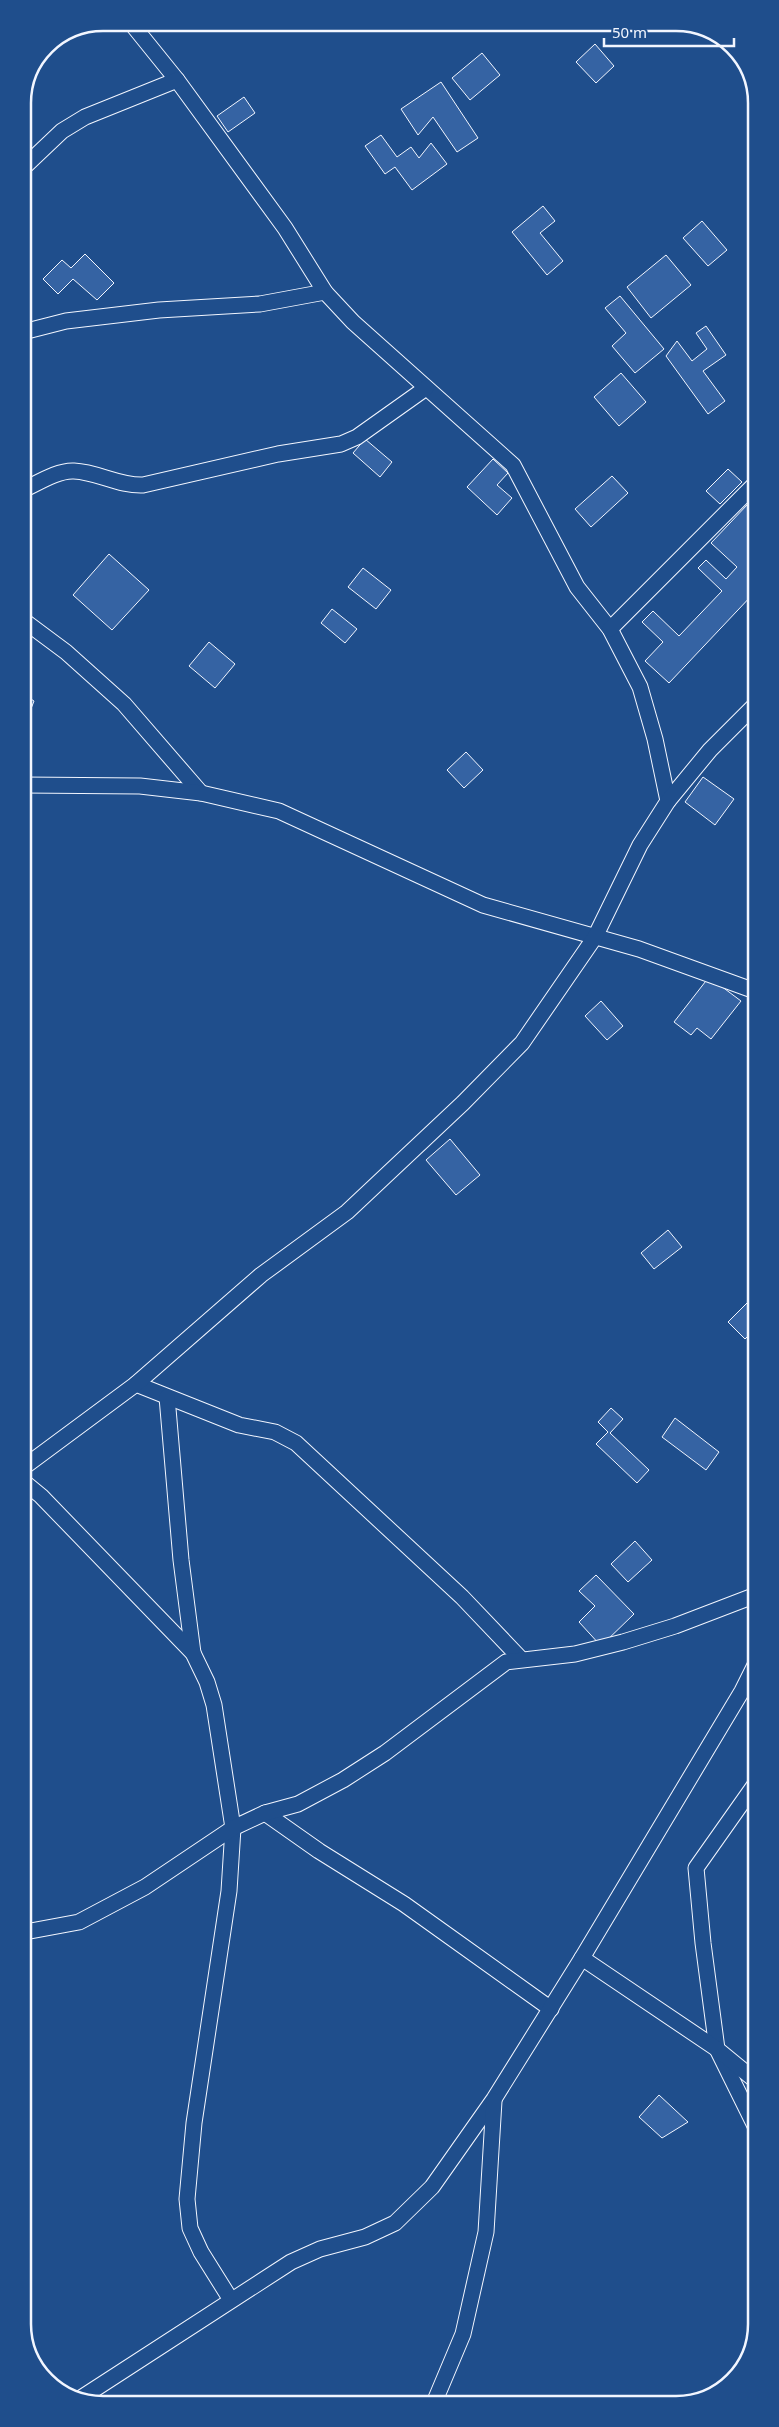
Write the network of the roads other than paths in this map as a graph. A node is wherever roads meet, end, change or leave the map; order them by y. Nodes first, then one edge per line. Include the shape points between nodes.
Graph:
1 (138, 31) edge
2 (177, 80) junction
3 (31, 160) edge
4 (325, 292) junction
5 (31, 330) edge
6 (426, 388) junction
7 (31, 486) edge
8 (748, 491) edge
9 (31, 626) edge
10 (610, 629) junction
11 (748, 712) edge
12 (31, 785) edge
13 (201, 793) junction
14 (668, 801) junction
15 (595, 937) junction
16 (748, 988) edge
17 (136, 1384) junction
18 (167, 1397) junction
19 (31, 1461) edge
20 (31, 1488) edge
21 (748, 1598) edge
22 (193, 1653) junction
23 (521, 1658) junction
24 (748, 1679) edge
25 (748, 1795) edge
26 (265, 1813) junction
27 (233, 1828) junction
28 (31, 1931) edge
29 (582, 1958) junction
30 (550, 2009) junction
31 (717, 2049) junction
32 (748, 2074) edge
33 (494, 2100) junction
34 (748, 2112) edge
35 (231, 2300) junction
36 (88, 2394) edge
37 (437, 2396) edge

1 - 2 street
2 - 3 street via 85,117 62,130
2 - 4 street via 285,228
4 - 5 street via 260,304 66,320
4 - 6 street
6 - 7 street via 358,437 341,444 278,454 143,485 130,485 74,471 63,472
6 - 10 street via 513,465 577,587
8 - 10 street
9 - 13 street via 66,652 124,704
10 - 14 street via 640,687
11 - 14 street via 710,750
12 - 13 street via 140,786
13 - 15 street via 279,811 483,904
14 - 15 street via 640,845
15 - 16 street via 639,949
15 - 17 street via 522,1043 463,1103 347,1212 261,1275
17 - 18 street
17 - 19 street
18 - 22 street via 181,1560
18 - 23 street via 239,1425 274,1432 296,1443 462,1597
20 - 22 street
21 - 23 street via 623,1642 575,1654
22 - 27 street via 214,1705
23 - 26 street via 506,1662 385,1753 343,1780 298,1804
24 - 29 street
25 - 31 street via 696,1868 702,1943
26 - 27 street
26 - 30 street via 404,1904
27 - 28 street via 145,1886 79,1922
27 - 35 street via 229,1891 194,2123 187,2198 190,2228
29 - 30 street
29 - 31 street
30 - 33 street
31 - 32 street
31 - 34 street
33 - 35 street via 432,2187 395,2223 365,2237 320,2249 291,2262
33 - 37 street via 486,2232 463,2334
35 - 36 street

